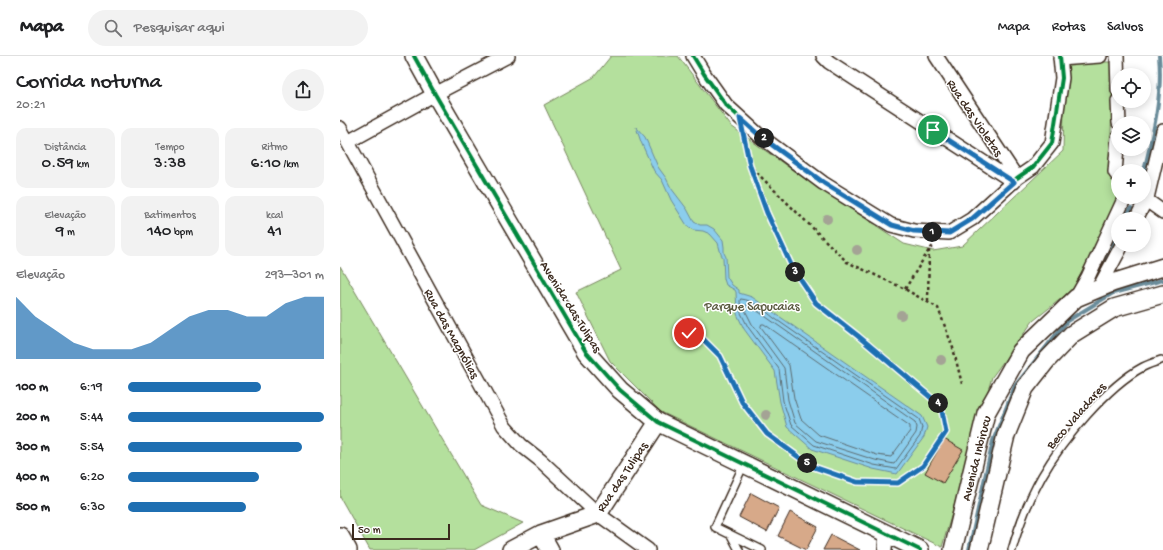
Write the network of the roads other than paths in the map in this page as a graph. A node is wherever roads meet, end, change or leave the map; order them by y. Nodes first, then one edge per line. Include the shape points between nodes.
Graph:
1 (414, 56) edge
2 (508, 56) edge
3 (694, 56) edge
4 (823, 56) edge
5 (936, 56) edge
6 (1100, 56) edge
7 (1117, 56) edge
8 (1060, 57) edge
9 (1117, 68) edge
10 (435, 94) junction
11 (340, 128) edge
12 (1163, 131) edge
13 (348, 142) junction
14 (1151, 177) edge
15 (1015, 180) junction
16 (1151, 203) edge
17 (1122, 204) edge
18 (1163, 212) edge
19 (1118, 252) edge
20 (1163, 267) edge
21 (1100, 288) junction
22 (1163, 294) edge
23 (1076, 298) junction
24 (1161, 360) dead end
25 (658, 422) junction
26 (744, 463) junction
27 (598, 514) junction
28 (886, 533) junction
29 (541, 534) junction
30 (731, 535) junction
31 (340, 536) edge
32 (348, 550) edge
33 (511, 550) edge
34 (550, 550) edge
35 (648, 550) edge
36 (739, 550) edge
37 (762, 550) edge
38 (885, 550) edge
39 (920, 550) edge
40 (953, 550) edge
41 (978, 550) edge
42 (1012, 550) edge

1 - 10 street, Avenida das Tulipas
2 - 10 street
3 - 15 street via 726,105 760,136 824,183 892,225 914,231 949,233 972,219
4 - 15 street
5 - 15 street, Rua das Violetas
6 - 8 street
7 - 9 street
8 - 15 street via 1062,78 1052,143 1033,167
10 - 13 street
10 - 25 street, Avenida das Tulipas via 586,352 620,390
11 - 13 street, Rua das Magnólias
12 - 14 street
13 - 27 street, Rua das Magnólias via 504,426 521,445
16 - 18 street
17 - 23 street
19 - 21 street
20 - 21 street, Avenida Inbirucu
21 - 23 street, Avenida Inbirucu
22 - 41 street, Avenida Inbirucu via 1114,308 1072,334 1025,388 1006,435
23 - 40 street, Avenida Inbirucu via 1021,351 986,413
24 - 42 lane, Beco Valadares via 1143,367 1118,384 1065,441 1042,476 1020,524
25 - 26 street, Avenida das Tulipas
25 - 27 street, Rua das Tulipas
26 - 28 street, Avenida das Tulipas
26 - 30 lane via 715,527
27 - 29 street, Rua das Tulipas
27 - 35 street, Rua das Magnólias
28 - 38 street
28 - 39 street, Avenida das Tulipas
29 - 33 street, Rua das Tulipas
29 - 34 street
30 - 36 lane
30 - 37 lane
31 - 32 street

